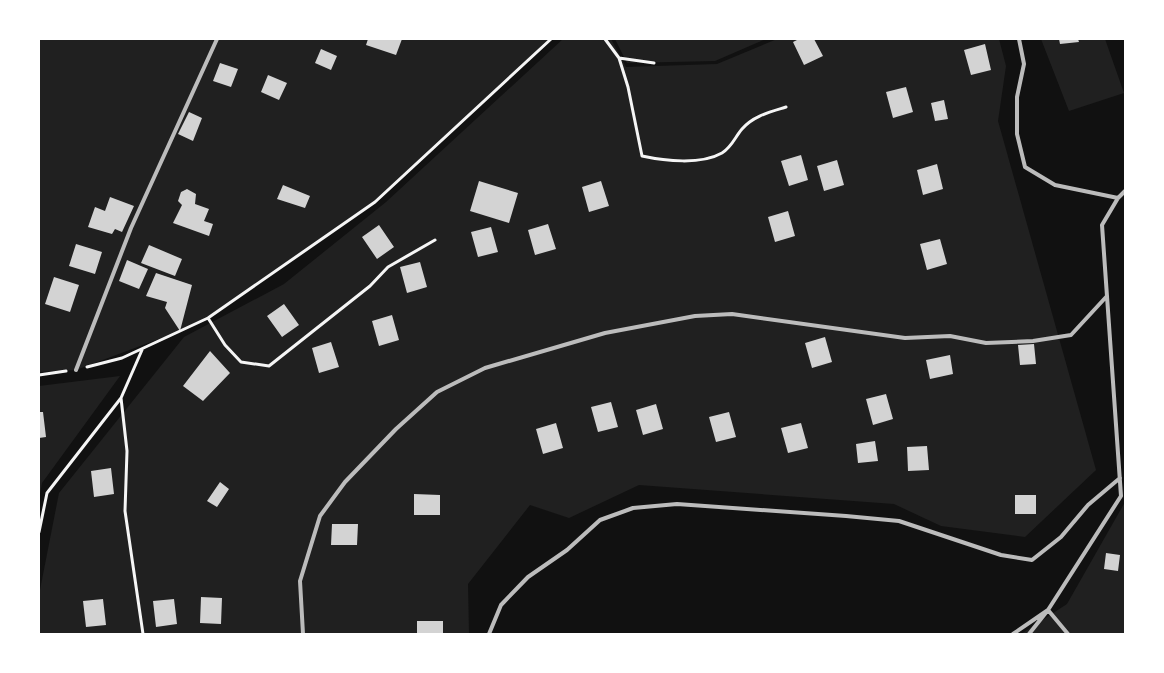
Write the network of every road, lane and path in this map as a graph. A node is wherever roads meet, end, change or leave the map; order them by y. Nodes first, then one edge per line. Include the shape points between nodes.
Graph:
1 (217, 39) edge
2 (551, 39) edge
3 (605, 39) edge
4 (1019, 39) edge
5 (619, 58) junction
6 (654, 63) dead end
7 (786, 107) dead end
8 (1125, 190) edge
9 (1118, 198) junction
10 (435, 240) dead end
11 (1107, 296) junction
12 (208, 318) junction
13 (142, 350) junction
14 (76, 370) junction
15 (39, 375) edge
16 (121, 398) junction
17 (1120, 478) junction
18 (39, 532) edge
19 (1048, 610) junction
20 (143, 634) edge
21 (304, 634) edge
22 (489, 634) edge
23 (1013, 634) edge
24 (1029, 634) edge
25 (1068, 634) edge

1 - 14 lane via 130,228
2 - 12 path via 375,202
3 - 5 path
4 - 9 lane via 1024,64 1017,96 1017,134 1024,167 1055,185
5 - 6 path
5 - 7 path via 642,156 663,161 706,159 723,152 758,116
8 - 9 lane
9 - 11 lane via 1102,225
10 - 12 path via 388,267 370,286 269,366 241,362 225,346
11 - 17 lane
11 - 21 lane via 1071,336 1033,341 986,343 950,336 905,338 732,314 695,316 605,333 485,368 437,392 345,482 320,516 300,581
12 - 13 path
13 - 14 path
13 - 16 path
14 - 15 path
16 - 18 path via 47,493
16 - 20 path via 127,451 125,511
17 - 19 lane via 1121,496
17 - 22 lane via 1088,505 1061,537 1032,560 1001,555 899,521 677,504 633,508 600,520 567,550 528,577 501,605
19 - 23 lane
19 - 24 lane
19 - 25 lane

